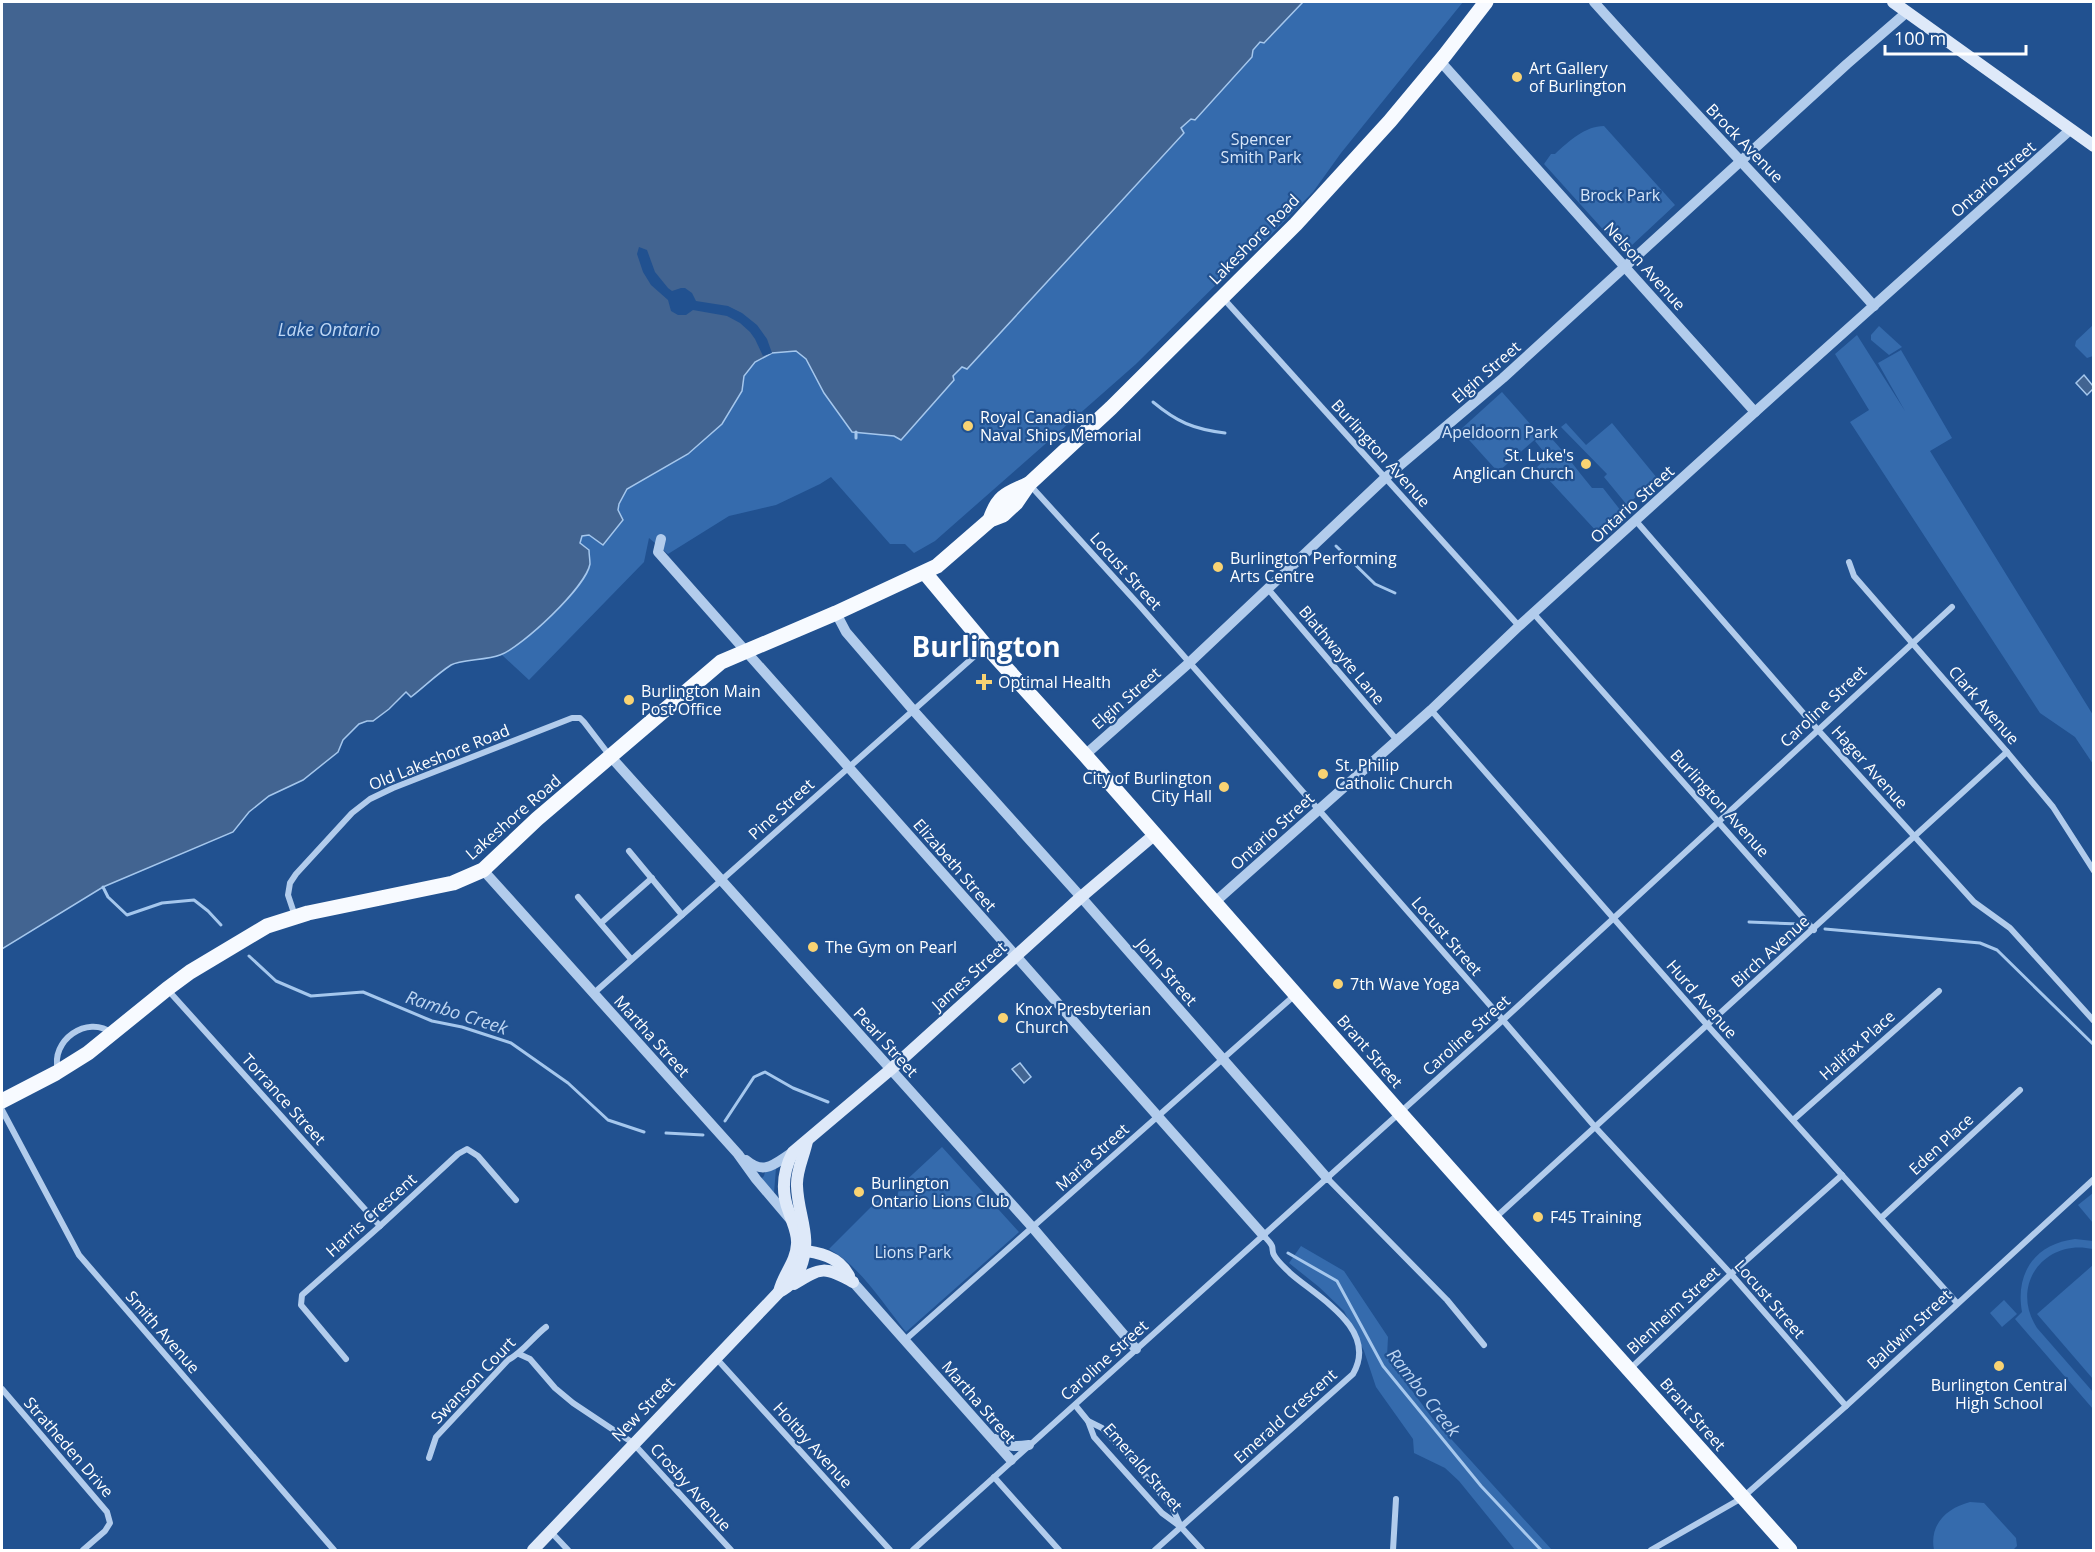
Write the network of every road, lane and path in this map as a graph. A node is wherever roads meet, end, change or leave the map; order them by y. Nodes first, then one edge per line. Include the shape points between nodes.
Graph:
1 (1486, 2) edge
2 (1594, 2) edge
3 (1893, 2) edge
4 (1907, 12) junction
5 (1440, 61) junction
6 (2070, 130) junction
7 (2094, 146) edge
8 (1742, 161) junction
9 (1627, 267) junction
10 (1223, 297) junction
11 (1874, 306) junction
12 (1755, 412) junction
13 (1385, 478) junction
14 (1029, 484) junction
15 (1636, 521) junction
16 (661, 539) dead end
17 (1849, 562) dead end
18 (925, 573) junction
19 (1268, 589) junction
20 (1952, 607) dead end
21 (836, 613) junction
22 (1534, 614) junction
23 (1519, 626) junction
24 (1911, 643) junction
25 (986, 646) junction
26 (744, 651) junction
27 (1189, 663) junction
28 (913, 710) junction
29 (1431, 710) junction
30 (1818, 730) junction
31 (1396, 739) junction
32 (2007, 752) junction
33 (1085, 754) junction
34 (611, 757) junction
35 (849, 767) junction
36 (1319, 811) junction
37 (1718, 821) junction
38 (1154, 836) junction
39 (1914, 836) junction
40 (629, 851) dead end
41 (483, 870) junction
42 (2094, 871) edge
43 (652, 878) junction
44 (721, 880) junction
45 (578, 897) dead end
46 (1081, 897) junction
47 (1215, 902) junction
48 (682, 915) junction
49 (296, 916) junction
50 (1613, 918) junction
51 (601, 923) junction
52 (1814, 930) junction
53 (1015, 957) junction
54 (631, 959) junction
55 (167, 989) junction
56 (1939, 991) dead end
57 (594, 993) junction
58 (1296, 994) junction
59 (1503, 1020) junction
60 (2093, 1021) edge
61 (1708, 1026) junction
62 (112, 1033) junction
63 (1223, 1059) junction
64 (890, 1070) junction
65 (58, 1071) junction
66 (2020, 1089) dead end
67 (2, 1101) edge
68 (2, 1110) edge
69 (1400, 1113) junction
70 (1157, 1117) junction
71 (1793, 1120) junction
72 (1596, 1128) junction
73 (807, 1141) junction
74 (793, 1152) junction
75 (738, 1154) junction
76 (1842, 1175) junction
77 (1327, 1178) junction
78 (2094, 1179) edge
79 (516, 1200) dead end
80 (1495, 1218) junction
81 (1881, 1218) junction
82 (794, 1226) junction
83 (380, 1227) junction
84 (1033, 1228) junction
85 (1263, 1235) junction
86 (801, 1251) junction
87 (1731, 1275) junction
88 (853, 1282) junction
89 (784, 1289) junction
90 (1957, 1303) junction
91 (546, 1327) dead end
92 (905, 1340) junction
93 (1484, 1345) dead end
94 (1136, 1349) junction
95 (519, 1354) junction
96 (716, 1357) junction
97 (346, 1359) dead end
98 (1630, 1369) junction
99 (2, 1389) edge
100 (1075, 1405) junction
101 (1846, 1406) junction
102 (1088, 1421) junction
103 (992, 1437) junction
104 (633, 1443) junction
105 (1029, 1445) junction
106 (429, 1458) dead end
107 (1011, 1460) junction
108 (994, 1477) junction
109 (1742, 1498) junction
110 (1395, 1499) dead end
111 (1181, 1527) junction
112 (551, 1532) junction
113 (83, 1551) edge
114 (334, 1551) edge
115 (533, 1551) edge
116 (568, 1551) edge
117 (731, 1551) edge
118 (890, 1551) edge
119 (913, 1551) edge
120 (1059, 1551) edge
121 (1155, 1551) edge
122 (1202, 1551) edge
123 (1393, 1551) edge
124 (1652, 1551) edge
125 (1790, 1551) edge

1 - 5 main road, Lakeshore Road
2 - 8 street, Brock Avenue
3 - 4 main road
4 - 6 main road
4 - 8 street, Elgin Street
5 - 9 street, Nelson Avenue
5 - 10 main road, Lakeshore Road via 1302,218
6 - 7 main road
6 - 11 street, Ontario Street
8 - 9 street, Elgin Street
8 - 11 street, Brock Avenue
9 - 12 street, Nelson Avenue
9 - 13 street, Elgin Street
10 - 13 street, Burlington Avenue
10 - 14 main road, Lakeshore Road
11 - 12 street, Ontario Street
12 - 15 street, Ontario Street
13 - 19 street, Elgin Street
13 - 23 street, Burlington Avenue
14 - 18 main road, Lakeshore Road via 1016,504
14 - 27 street, Locust Street
15 - 22 street, Ontario Street
15 - 30 street, Hager Avenue
16 - 26 street, Elizabeth Street via 658,552
17 - 24 street, Clark Avenue via 1854,576
18 - 21 main road, Lakeshore Road
18 - 25 main road, Brant Street
19 - 27 street, Elgin Street
19 - 31 street, Blathwayte Lane
20 - 24 street, Caroline Street
21 - 26 main road, Lakeshore Road
21 - 28 street, John Street via 846,632
22 - 23 street, Ontario Street
22 - 37 street, Burlington Avenue
23 - 29 street, Ontario Street
24 - 30 street, Caroline Street
24 - 32 street, Clark Avenue
25 - 28 street, Pine Street
25 - 33 main road, Brant Street
26 - 34 main road, Lakeshore Road via 721,662
26 - 35 street, Elizabeth Street
27 - 33 street, Elgin Street
27 - 36 street, Locust Street
28 - 35 street, Pine Street
28 - 46 street, John Street
29 - 31 street, Ontario Street
29 - 50 street, Hurd Avenue
30 - 37 street, Caroline Street
30 - 39 street, Hager Avenue
31 - 36 street, Ontario Street
32 - 39 street, Birch Avenue
32 - 42 street, Clark Avenue via 2053,807
33 - 38 main road, Brant Street
34 - 41 main road, Lakeshore Road
34 - 44 street, Pearl Street
34 - 49 street, Old Lakeshore Road via 580,718 572,718 370,799 342,822 290,883 288,895
35 - 44 street, Pine Street
35 - 53 street, Elizabeth Street
36 - 47 street, Ontario Street
36 - 59 street, Locust Street
37 - 50 street, Caroline Street
37 - 52 street, Burlington Avenue
38 - 46 main road, James Street
38 - 47 main road, Brant Street
39 - 52 street, Birch Avenue
39 - 60 street, Hager Avenue via 1974,902 2010,928
40 - 43 street
41 - 49 main road, Lakeshore Road via 453,884
41 - 57 street, Martha Street
43 - 48 street
43 - 51 street
44 - 48 street, Pine Street
44 - 64 street, Pearl Street
45 - 51 street
46 - 53 main road, James Street
46 - 63 street, John Street
47 - 58 main road, Brant Street
48 - 54 street, Pine Street
49 - 55 main road, Lakeshore Road via 267,926
50 - 59 street, Caroline Street
50 - 61 street, Hurd Avenue
51 - 54 street
52 - 61 street, Birch Avenue
53 - 64 main road, James Street
53 - 70 street, Elizabeth Street
54 - 57 street, Pine Street
55 - 62 main road, Lakeshore Road
55 - 83 street, Torrance Street
56 - 71 street, Halifax Place
57 - 75 street, Martha Street
58 - 63 street, Maria Street
58 - 69 main road, Brant Street
59 - 69 street, Caroline Street
59 - 72 street, Locust Street
61 - 71 street, Hurd Avenue
61 - 72 street, Birch Avenue
62 - 65 main road, Lakeshore Road
62 - 65 street via 93,1026 75,1032 57,1054
63 - 70 street, Maria Street
63 - 77 street, John Street
64 - 73 main road, James Street
64 - 84 street, Pearl Street
65 - 67 main road, Lakeshore Road
66 - 81 street, Eden Place
68 - 114 street, Smith Avenue via 79,1255
69 - 77 street, Caroline Street
69 - 80 main road, Brant Street
70 - 84 street, Maria Street
70 - 85 street, Elizabeth Street
71 - 76 street, Hurd Avenue
72 - 80 street, Birch Avenue
72 - 87 street, Locust Street
73 - 74 main road, James Street
73 - 86 main road via 797,1186 806,1239
74 - 75 street via 761,1169
74 - 82 main road via 784,1185
75 - 82 street, Martha Street
76 - 81 street, Hurd Avenue
76 - 87 street, Blenheim Street
77 - 85 street, Caroline Street
77 - 93 street, John Street via 1447,1300
78 - 90 street, Baldwin Street
79 - 83 street, Harris Crescent via 478,1156 467,1149
80 - 98 main road, Brant Street
81 - 90 street, Hurd Avenue
82 - 86 main road
83 - 97 street, Harris Crescent via 300,1299 304,1310
84 - 92 street, Maria Street
84 - 94 street, Pearl Street
85 - 94 street, Caroline Street
85 - 111 street, Emerald Crescent via 1289,1272 1347,1322 1356,1337 1359,1363 1353,1374
86 - 88 main road via 823,1253 847,1271
86 - 89 main road, New Street via 799,1273
87 - 98 street, Blenheim Street
87 - 101 street, Locust Street
88 - 89 main road via 837,1272 820,1269
88 - 92 street, Martha Street
89 - 96 main road, New Street
90 - 101 street, Baldwin Street
91 - 95 street, Swanson Court
92 - 103 street, Martha Street
94 - 100 street, Caroline Street
95 - 104 street, Crosby Avenue via 530,1359 573,1403
95 - 106 street, Swanson Court via 508,1360 436,1437
96 - 104 main road, New Street
96 - 118 street, Holtby Avenue
98 - 109 main road, Brant Street
99 - 113 street, Stratheden Drive via 107,1512 110,1523
100 - 102 street, Emerald Street
100 - 105 street, Caroline Street
101 - 109 street, Baldwin Street
102 - 111 street, Emerald Street via 1094,1437 1162,1513
102 - 111 street, Emerald Street via 1102,1428 1129,1457 1172,1507
103 - 105 street via 1004,1445
103 - 107 street, Martha Street
104 - 112 main road, New Street
104 - 117 street, Crosby Avenue
105 - 107 street, Caroline Street
107 - 108 street, Caroline Street
108 - 119 street, Caroline Street
108 - 120 street
109 - 124 street, Baldwin Street
109 - 125 main road, Brant Street
110 - 123 street
111 - 121 street, Emerald Crescent
111 - 122 street, Emerald Street
112 - 115 main road, New Street
112 - 116 street

